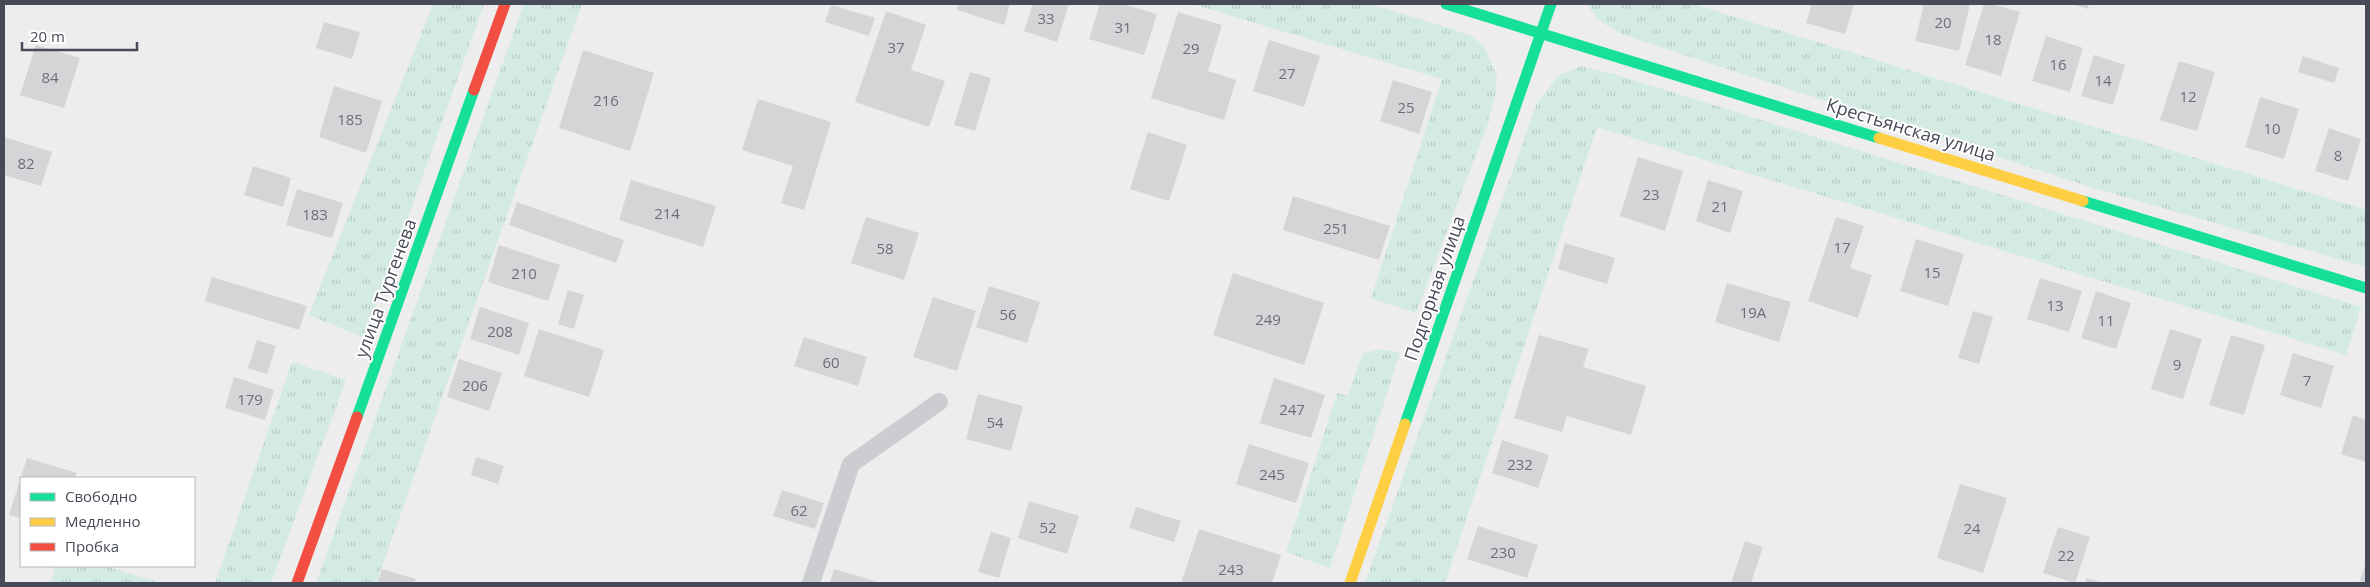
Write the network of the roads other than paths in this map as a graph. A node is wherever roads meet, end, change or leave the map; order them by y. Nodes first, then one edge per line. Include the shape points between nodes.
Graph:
1 (505, 4) edge
2 (1446, 4) edge
3 (1551, 4) edge
4 (1540, 34) junction
5 (2366, 288) edge
6 (939, 402) dead end
7 (297, 583) edge
8 (811, 583) edge
9 (1350, 583) edge

1 - 7 street, улица Тургенева
2 - 4 street, Крестьянская улица
3 - 4 street, Подгорная улица
4 - 5 street, Крестьянская улица
4 - 9 street, Подгорная улица
6 - 8 lane via 851,464

